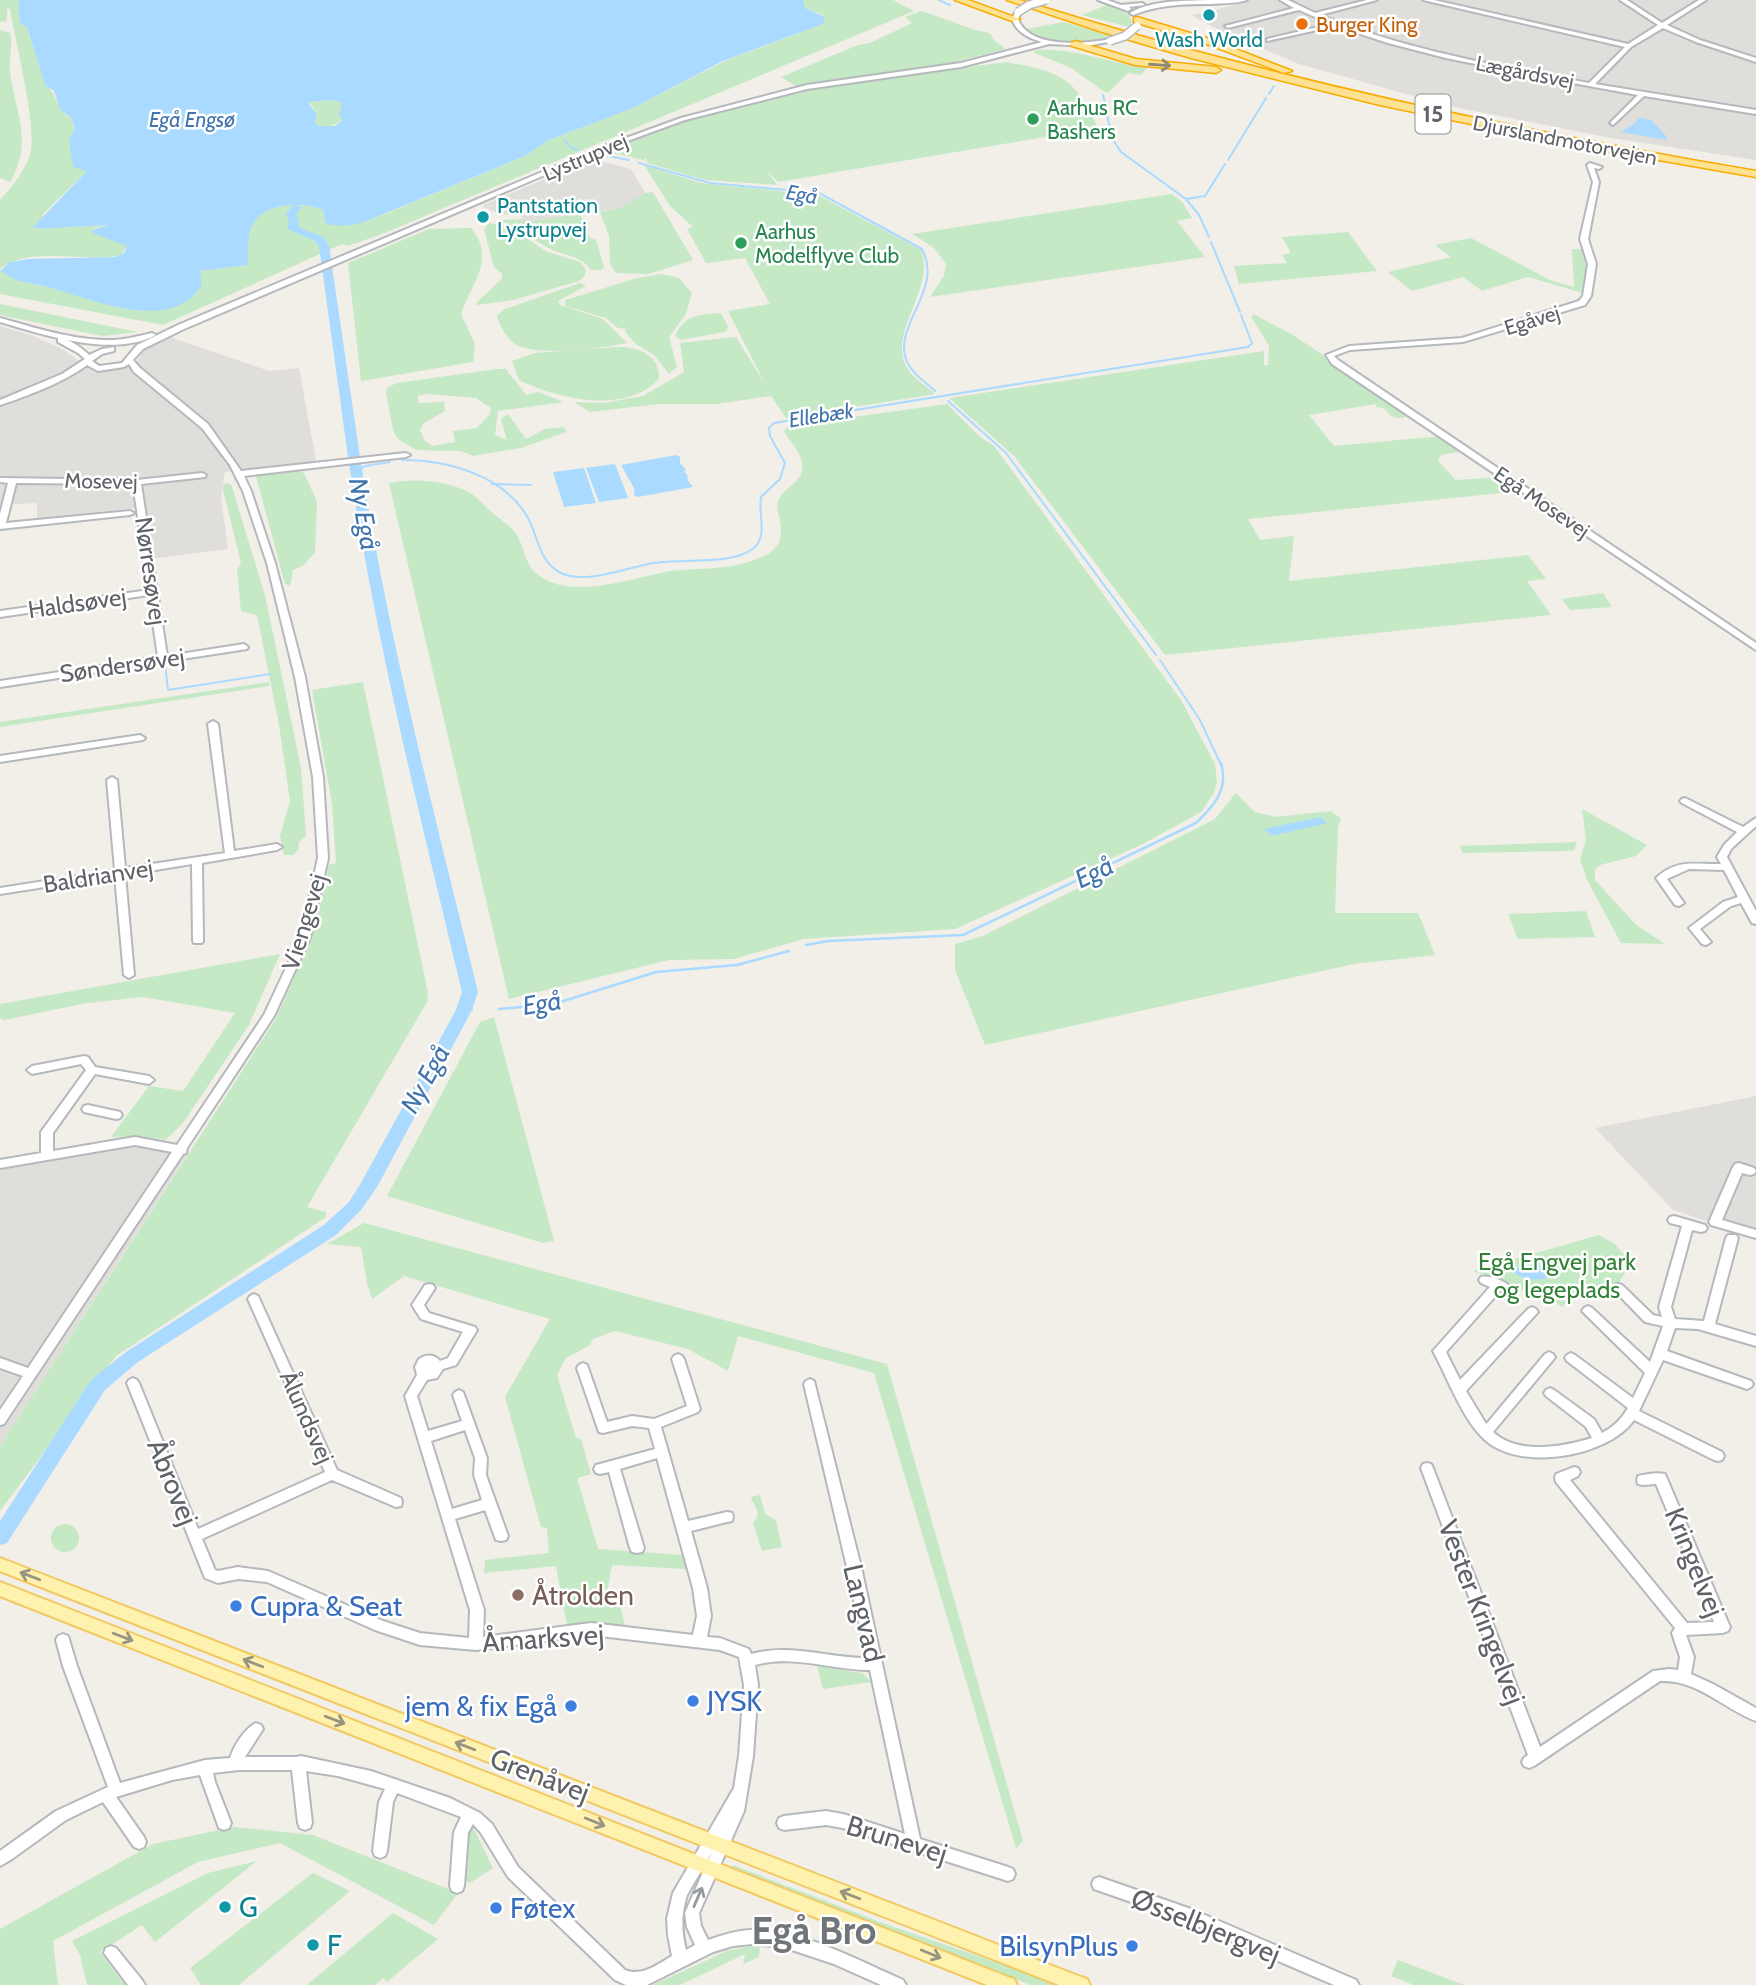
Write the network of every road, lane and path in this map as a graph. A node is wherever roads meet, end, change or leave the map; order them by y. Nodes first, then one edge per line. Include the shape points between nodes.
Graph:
1 (960, 0) edge
2 (1011, 0) edge
3 (1026, 0) edge
4 (1046, 0) edge
5 (1104, 0) edge
6 (1244, 0) edge
7 (1283, 0) edge
8 (1374, 0) edge
9 (1426, 0) edge
10 (1703, 0) edge
11 (1627, 1) edge
12 (1201, 4) junction
13 (1122, 6) junction
14 (1299, 8) junction
15 (1314, 15) junction
16 (1016, 16) junction
17 (1136, 20) junction
18 (1337, 24) junction
19 (1662, 25) junction
20 (1228, 26) dead end
21 (1028, 34) junction
22 (1269, 40) dead end
23 (1050, 41) junction
24 (1075, 44) junction
25 (1629, 46) junction
26 (1010, 53) junction
27 (1756, 60) edge
28 (1590, 85) junction
29 (1642, 94) junction
30 (1756, 111) edge
31 (1481, 120) junction
32 (1613, 123) dead end
33 (1592, 146) junction
34 (1599, 167) dead end
35 (1756, 172) edge
36 (0, 320) edge
37 (15, 324) junction
38 (181, 327) junction
39 (172, 330) junction
40 (46, 333) junction
41 (112, 349) junction
42 (1330, 355) joint
43 (131, 358) junction
44 (88, 360) junction
45 (100, 369) junction
46 (110, 369) junction
47 (48, 383) junction
48 (155, 384) junction
49 (0, 403) edge
50 (406, 455) dead end
51 (239, 474) junction
52 (202, 475) dead end
53 (0, 480) edge
54 (13, 480) junction
55 (137, 482) junction
56 (130, 513) dead end
57 (0, 526) edge
58 (154, 592) junction
59 (0, 614) edge
60 (244, 647) dead end
61 (1756, 647) edge
62 (163, 659) junction
63 (0, 684) edge
64 (212, 724) dead end
65 (140, 738) dead end
66 (0, 759) edge
67 (112, 780) dead end
68 (1685, 801) dead end
69 (1756, 821) edge
70 (1744, 832) junction
71 (277, 847) dead end
72 (230, 855) junction
73 (197, 860) junction
74 (1726, 867) junction
75 (120, 872) junction
76 (0, 891) edge
77 (1744, 899) junction
78 (1679, 903) dead end
79 (1756, 921) edge
80 (198, 941) dead end
81 (1706, 942) dead end
82 (129, 975) dead end
83 (32, 1070) dead end
84 (92, 1070) junction
85 (149, 1080) dead end
86 (67, 1105) junction
87 (116, 1115) dead end
88 (182, 1150) junction
89 (47, 1156) junction
90 (0, 1164) edge
91 (1750, 1171) dead end
92 (1674, 1220) dead end
93 (1756, 1234) edge
94 (1732, 1238) dead end
95 (1485, 1280) dead end
96 (1618, 1287) dead end
97 (429, 1288) dead end
98 (254, 1299) dead end
99 (1588, 1311) dead end
100 (1532, 1312) dead end
101 (1670, 1322) junction
102 (1708, 1327) junction
103 (1755, 1339) edge
104 (1658, 1353) junction
105 (1549, 1357) dead end
106 (1571, 1358) dead end
107 (678, 1359) dead end
108 (0, 1363) edge
109 (583, 1368) dead end
110 (1651, 1371) junction
111 (30, 1374) junction
112 (133, 1383) dead end
113 (810, 1384) dead end
114 (1747, 1384) dead end
115 (1460, 1389) junction
116 (1550, 1393) dead end
117 (460, 1395) dead end
118 (1634, 1409) junction
119 (0, 1420) edge
120 (470, 1424) junction
121 (654, 1424) junction
122 (1484, 1432) junction
123 (423, 1438) junction
124 (1600, 1440) junction
125 (662, 1452) junction
126 (1718, 1456) dead end
127 (1427, 1468) dead end
128 (1574, 1472) dead end
129 (332, 1474) junction
130 (1643, 1480) dead end
131 (396, 1502) dead end
132 (490, 1503) junction
133 (448, 1516) junction
134 (727, 1517) dead end
135 (682, 1528) junction
136 (195, 1536) junction
137 (501, 1536) dead end
138 (637, 1548) dead end
139 (0, 1564) edge
140 (218, 1577) joint
141 (0, 1589) edge
142 (1684, 1629) junction
143 (63, 1640) dead end
144 (699, 1642) junction
145 (476, 1644) junction
146 (748, 1661) junction
147 (876, 1664) junction
148 (1684, 1677) junction
149 (1756, 1715) edge
150 (256, 1729) dead end
151 (236, 1762) junction
152 (301, 1762) junction
153 (205, 1766) junction
154 (394, 1785) junction
155 (111, 1793) junction
156 (470, 1815) junction
157 (224, 1822) dead end
158 (305, 1823) dead end
159 (784, 1823) dead end
160 (139, 1842) dead end
161 (716, 1843) junction
162 (914, 1843) junction
163 (380, 1851) dead end
164 (0, 1859) edge
165 (704, 1865) junction
166 (1008, 1874) dead end
167 (1099, 1884) dead end
168 (457, 1886) dead end
169 (705, 1950) junction
170 (111, 1952) dead end
171 (681, 1961) junction
172 (136, 1985) edge
173 (898, 1985) edge
174 (1008, 1985) edge
175 (1081, 1985) edge
176 (1351, 1985) edge

1 - 16 highway
2 - 33 highway, Djurslandmotorvejen / 15 via 1285,80
3 - 31 highway, Djurslandmotorvejen / 15 via 1242,64
4 - 16 street, bridge via 1028,5
5 - 13 street
6 - 12 street
7 - 14 street, Lægårdsvej
8 - 15 street
9 - 25 street
10 - 19 street
11 - 19 street
12 - 13 street
12 - 17 street via 1150,6
13 - 17 street
14 - 15 street, Lægårdsvej
14 - 20 street
15 - 18 street, Lægårdsvej
16 - 21 street via 1018,27
17 - 24 street, bridge via 1129,33 1110,41
17 - 31 highway via 1312,79
18 - 22 street
18 - 28 street, Lægårdsvej via 1447,56
19 - 25 street
19 - 27 street
21 - 23 street
21 - 26 street via 1026,44
23 - 24 street
23 - 26 street, Lystrupvej
24 -> 33 highway via 1135,62 1234,73
25 - 28 street
26 - 38 street, Lystrupvej via 961,65 807,87 683,119 606,147
28 - 29 street, Lægårdsvej
29 - 30 street, Lægårdsvej
29 - 32 street
31 - 35 highway, Djurslandmotorvejen / 15
33 - 35 highway, Djurslandmotorvejen / 15
34 - 42 street, Egåvej via 1590,165 1596,182 1584,233 1592,264 1586,301 1475,338 1349,348
36 - 37 street
37 - 39 street via 100,344 130,342
37 - 40 street
38 - 39 street, Lystrupvej
38 - 43 street, Lystrupvej via 144,345
39 - 41 street, Lystrupvej
40 - 41 street
40 - 44 street via 75,347
41 - 43 street, Viengevej via 128,351
41 - 44 street, Lystrupvej
42 - 61 street, Egå Mosevej
43 - 46 street, Lystrupvej
43 - 48 street, Viengevej
44 - 45 street via 90,366
44 - 47 street
45 - 46 street
45 - 47 street
46 - 48 street, Viengevej
47 - 49 street
48 - 51 street, Viengevej via 205,426
50 - 51 street
51 - 88 street, Viengevej via 271,563 299,677 318,777 323,858 305,938 288,979
52 - 55 street, Mosevej
53 - 54 street, Mosevej
54 - 55 street, Mosevej
54 - 57 street
55 - 58 street, Nørresøvej
56 - 57 street
58 - 59 street, Haldsøvej
58 - 62 street, Nørresøvej
60 - 62 street, Søndersøvej
62 - 63 street, Søndersøvej
64 - 72 street
65 - 66 street via 126,744
67 - 75 street
68 - 70 street
69 - 70 street
70 - 74 street via 1724,852
71 - 72 street, Baldrianvej
72 - 73 street, Baldrianvej
73 - 75 street, Baldrianvej
73 - 80 street
74 - 77 street
74 - 78 street via 1690,863 1661,878
75 - 76 street, Baldrianvej
75 - 82 street
77 - 79 street
77 - 81 street via 1727,904 1693,928
83 - 84 street via 84,1060
84 - 85 street
84 - 86 street
86 - 87 street
86 - 89 street via 47,1132
88 - 89 street via 135,1141
88 - 111 street, Viengevej
89 - 90 street
91 - 93 street via 1739,1167 1715,1222
92 - 101 street via 1694,1226 1665,1307
94 - 102 street
95 - 115 street via 1501,1287 1439,1351
96 - 101 street via 1649,1319
97 - 123 street via 418,1305 425,1316 471,1330 452,1362 438,1366 433,1374 424,1374 411,1396
98 - 129 street, Ålundsvej
99 - 110 street
100 - 115 street
101 - 102 street
101 - 104 street
102 - 103 street
104 - 110 street
104 - 114 street
105 - 122 street
106 - 118 street
107 - 121 street via 694,1409
108 - 111 street
109 - 121 street via 603,1428 632,1421
110 - 118 street
111 - 119 street, Viengevej
112 - 136 street, Åbrovej
113 - 147 street, Langvad
115 - 122 street
116 - 124 street via 1590,1423
117 - 120 street
118 - 124 street via 1617,1431
118 - 126 street
120 - 123 street
120 - 132 street
121 - 125 street
122 - 124 street via 1499,1444 1519,1450 1550,1451
123 - 133 street
125 - 135 street
125 - 138 street via 606,1467
127 - 148 street, Vester Kringelvej via 1533,1759 1651,1678 1667,1673
128 - 142 street, Kringelvej via 1560,1478
129 - 131 street
129 - 136 street, Ålundsvej
130 - 142 street, Kringelvej via 1660,1478 1723,1627
132 - 133 street
132 - 137 street
133 - 145 street via 477,1610
134 - 135 street
135 - 144 street via 703,1602
136 - 140 street, Åbrovej via 210,1574
161 -> 139 main road, Grenåvej
140 - 145 street, Åmarksvej via 238,1573 268,1577 420,1639
141 -> 165 main road, Grenåvej
142 - 148 street, Kringelvej via 1679,1633 1687,1657
143 - 155 street
144 - 145 street, Åmarksvej via 591,1629
144 - 146 street, Åmarksvej via 736,1648
146 - 147 street via 783,1654
146 - 161 street via 751,1685 746,1756 738,1793
147 - 162 street, Langvad
148 - 149 street
150 - 151 street
151 - 152 street
151 - 153 street
152 - 154 street via 337,1767
152 - 158 street
153 - 155 street
153 - 157 street
154 - 156 street
154 - 163 street via 386,1802
155 - 160 street
155 - 164 street via 51,1822
156 - 168 street via 461,1832
156 - 171 street via 483,1824 515,1874 620,1975 644,1979
159 - 162 street, Brunevej via 826,1818
161 - 165 street
175 -> 161 main road, Grenåvej
162 - 166 street, Brunevej
169 -> 165 street via 692,1913
165 - 171 street via 680,1893 674,1909 673,1928
165 -> 174 main road, Grenåvej
167 - 176 street, Øsselbjergvej via 1186,1914
169 - 171 street
169 - 173 street via 732,1939 770,1937
170 - 172 street

